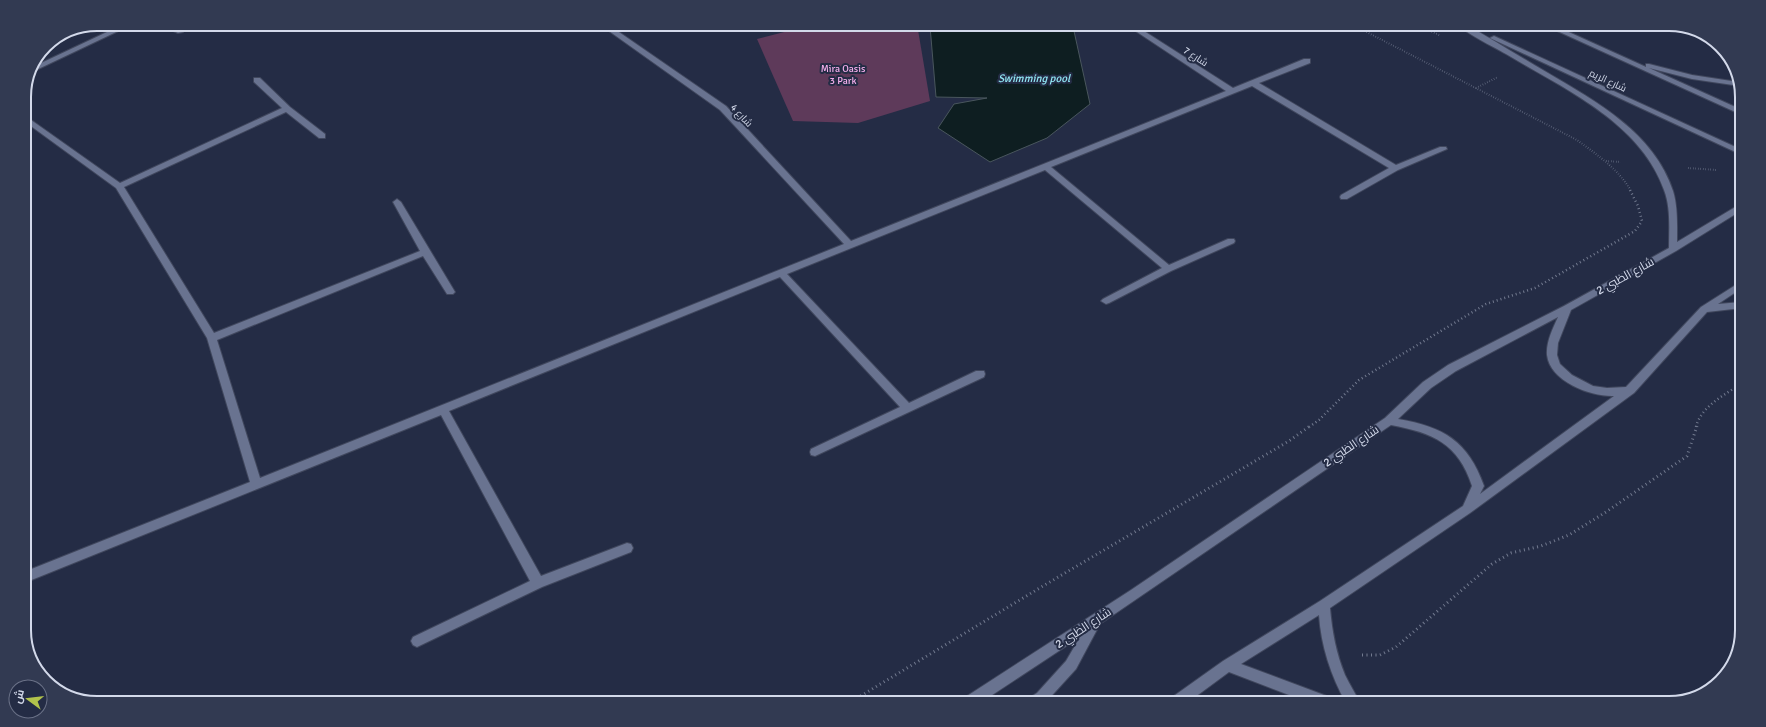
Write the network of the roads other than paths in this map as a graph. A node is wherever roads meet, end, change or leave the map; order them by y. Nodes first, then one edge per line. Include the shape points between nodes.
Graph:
1 (115, 31) edge
2 (612, 31) edge
3 (1139, 31) edge
4 (1472, 31) edge
5 (1480, 31) edge
6 (1561, 31) edge
7 (1625, 60) junction
8 (1307, 61) dead end
9 (38, 67) edge
10 (258, 80) dead end
11 (1253, 83) junction
12 (1733, 83) edge
13 (1232, 91) junction
14 (288, 108) junction
15 (1735, 110) edge
16 (31, 122) edge
17 (322, 136) dead end
18 (1443, 149) dead end
19 (1735, 150) edge
20 (1045, 166) junction
21 (1395, 168) junction
22 (119, 186) junction
23 (1344, 197) dead end
24 (397, 202) dead end
25 (1735, 210) edge
26 (1231, 241) dead end
27 (850, 245) junction
28 (1673, 248) junction
29 (425, 252) junction
30 (1168, 269) junction
31 (781, 273) junction
32 (1735, 289) edge
33 (450, 292) dead end
34 (1106, 301) dead end
35 (1735, 306) edge
36 (1567, 308) junction
37 (1704, 309) junction
38 (212, 338) junction
39 (980, 374) dead end
40 (1630, 390) junction
41 (443, 409) junction
42 (908, 409) junction
43 (1389, 420) junction
44 (815, 452) dead end
45 (256, 484) junction
46 (1466, 510) junction
47 (627, 548) dead end
48 (31, 575) edge
49 (538, 583) junction
50 (1324, 605) junction
51 (1096, 620) junction
52 (417, 641) dead end
53 (1228, 666) junction
54 (980, 696) edge
55 (1043, 696) edge
56 (1186, 696) edge
57 (1308, 696) edge
58 (1348, 696) edge

1 - 9 street
2 - 27 street, شارع 4 via 723,108
3 - 13 street, شارع 7
4 - 28 street via 1600,107 1627,128 1657,165 1669,191 1673,217
5 - 19 street, شارع الريم
6 - 7 street
7 - 12 street via 1692,77
7 - 15 street
8 - 11 street
10 - 14 street
11 - 13 street
11 - 21 street
13 - 20 street
14 - 17 street
14 - 22 street
16 - 22 street
18 - 21 street
20 - 27 street
20 - 30 street
21 - 23 street
22 - 38 street
24 - 29 street
25 - 28 street, شارع الظبي 2
26 - 30 street
27 - 31 street
28 - 36 street, شارع الظبي 2
29 - 33 street
29 - 38 street
30 - 34 street
31 - 41 street
31 - 42 street
32 - 37 street
35 - 37 street
36 - 40 street via 1552,345 1552,357 1559,370 1575,382 1595,391 1615,393
36 - 43 street, شارع الظبي 2 via 1452,368 1427,385
37 - 40 street
38 - 45 street
39 - 42 street
40 - 46 street
41 - 45 street
41 - 49 street
42 - 44 street
43 - 46 street via 1430,430 1449,441 1464,455 1474,470 1478,486
43 - 51 street, شارع الظبي 2
45 - 48 street
46 - 50 street
47 - 49 street
49 - 52 street
50 - 53 street
50 - 58 street via 1325,629 1331,655
51 - 54 street, شارع الظبي 2
51 - 55 street via 1071,665
53 - 56 street
53 - 57 street

